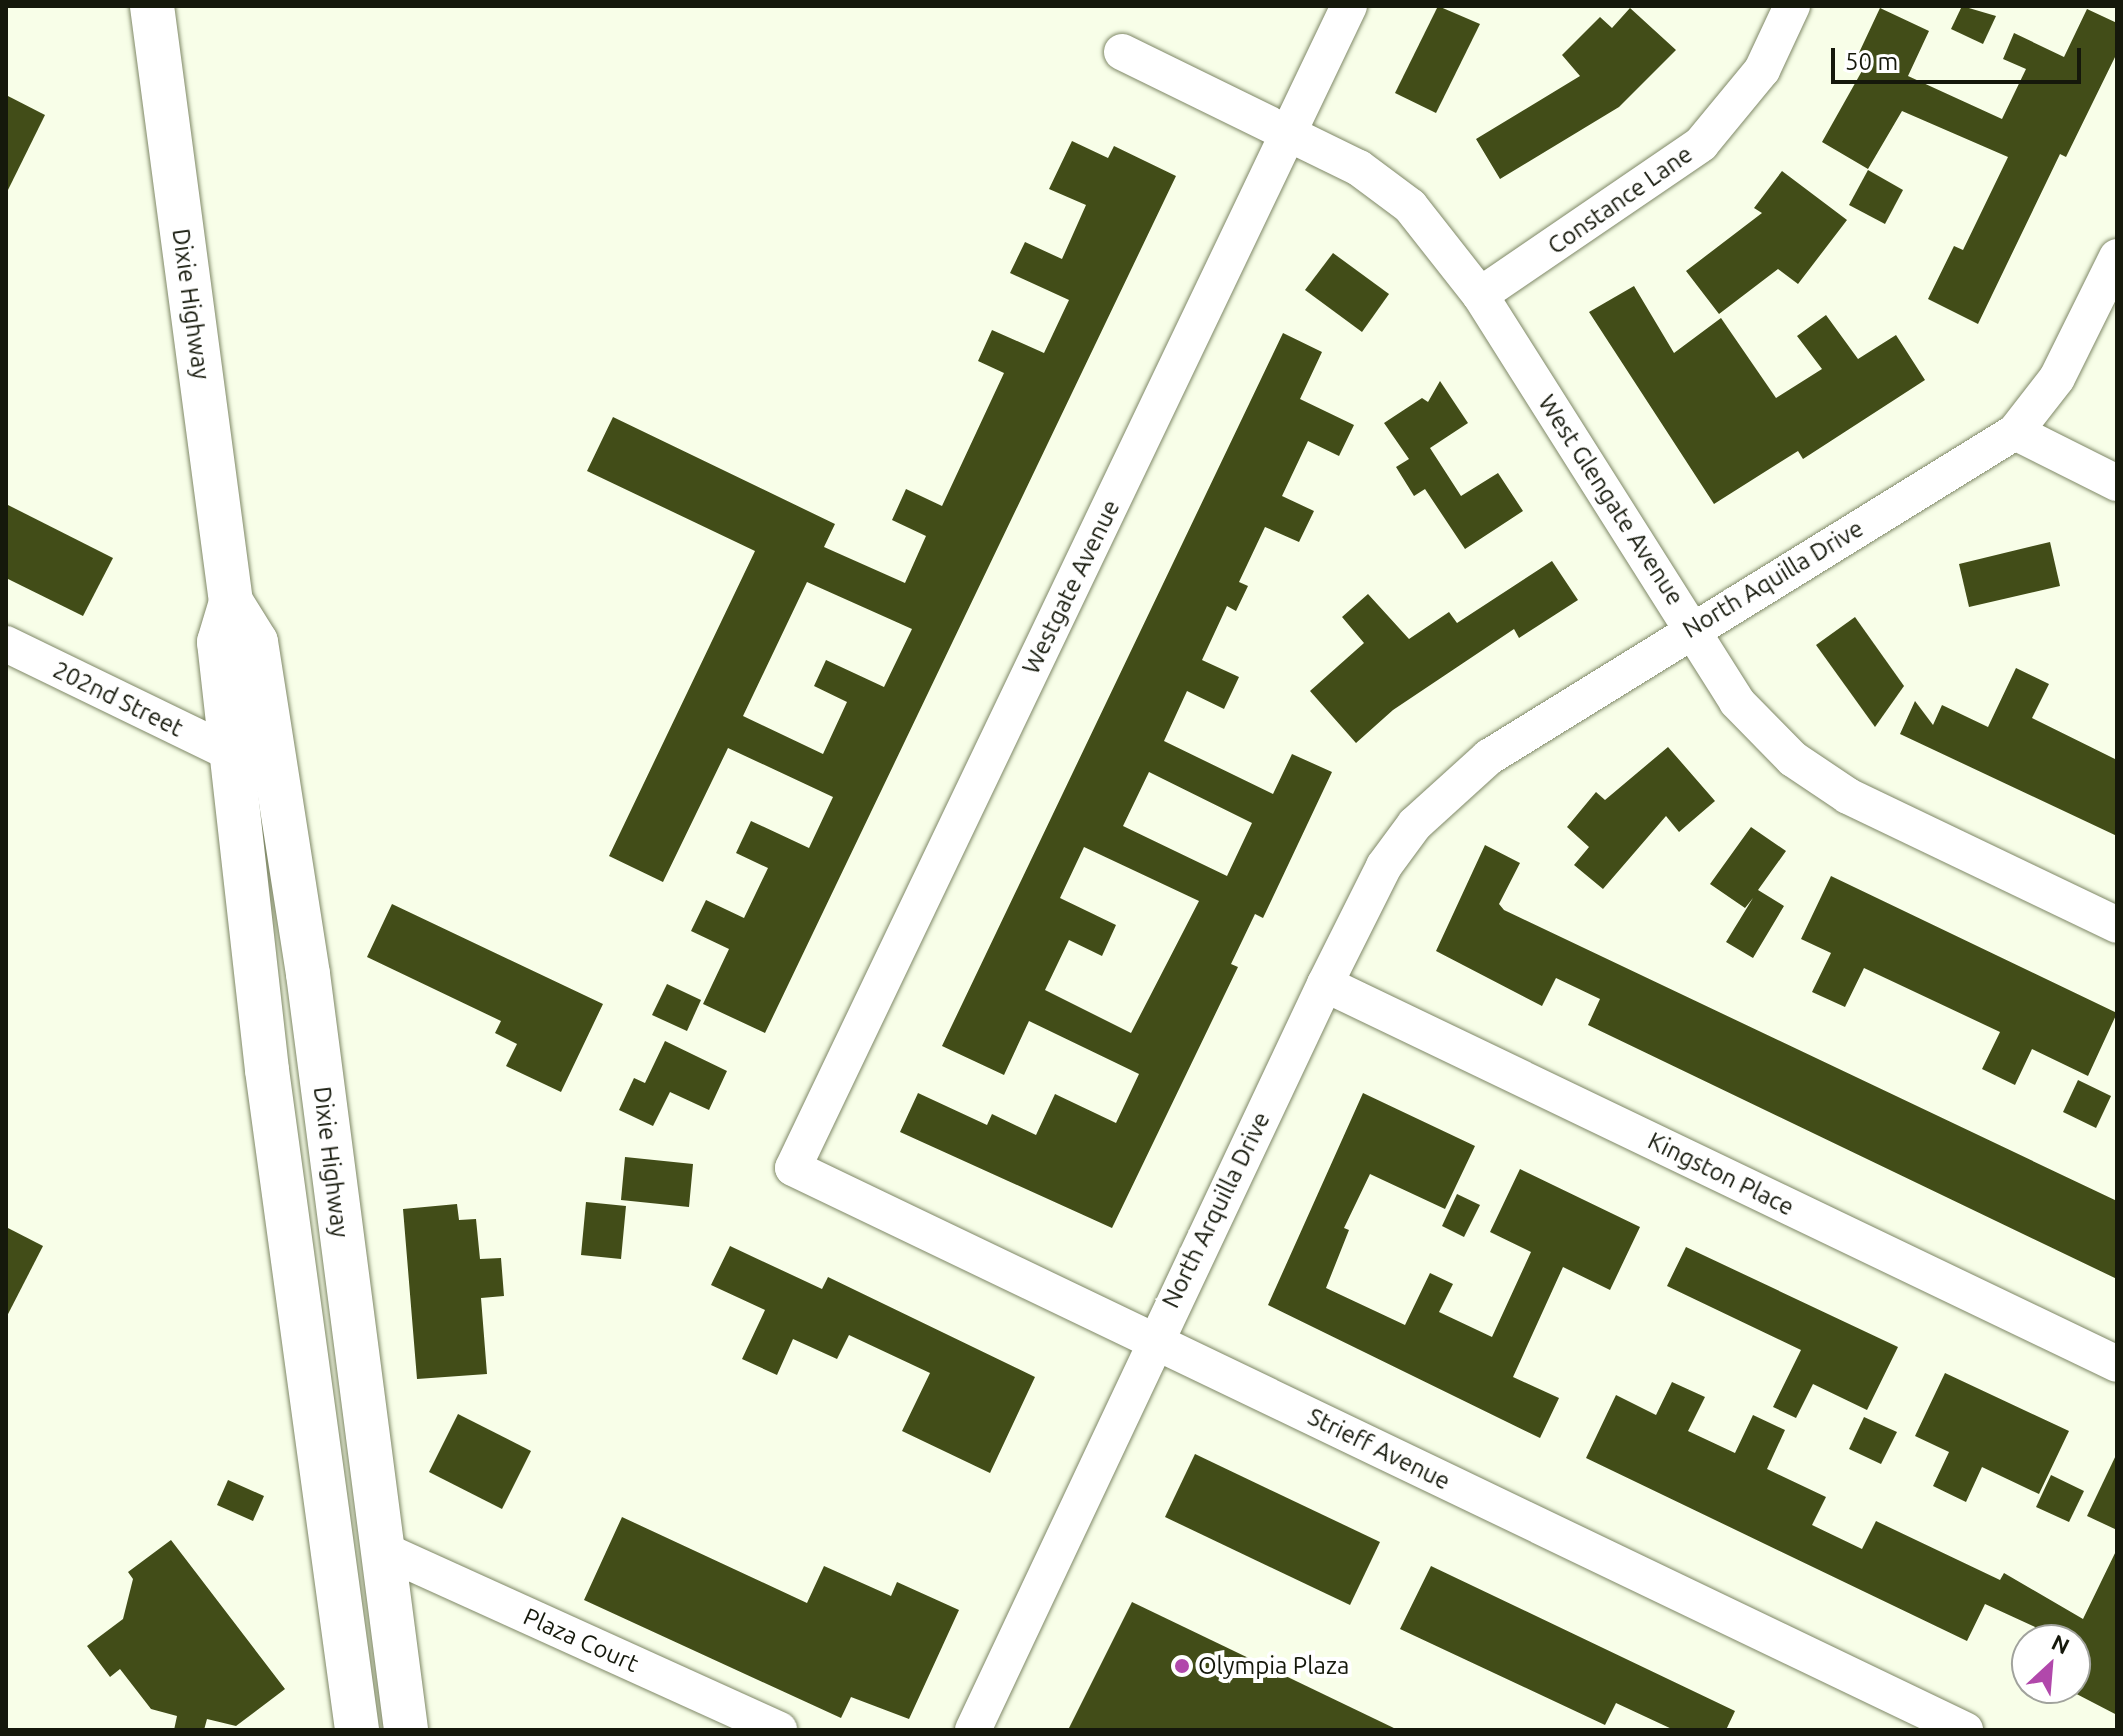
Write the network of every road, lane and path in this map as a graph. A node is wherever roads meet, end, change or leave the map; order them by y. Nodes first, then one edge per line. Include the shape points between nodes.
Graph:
1 (152, 6) edge
2 (1349, 6) edge
3 (1792, 6) edge
4 (1122, 52) dead end
5 (1288, 134) junction
6 (2117, 257) edge
7 (1480, 295) junction
8 (2015, 432) junction
9 (2117, 483) edge
10 (231, 602) junction
11 (1693, 627) junction
12 (6, 644) edge
13 (230, 753) junction
14 (1384, 866) joint
15 (2117, 925) edge
16 (1325, 984) junction
17 (793, 1168) joint
18 (1153, 1340) junction
19 (2117, 1364) edge
20 (383, 1550) junction
21 (355, 1727) edge
22 (406, 1730) edge
23 (779, 1730) edge
24 (973, 1730) edge
25 (1965, 1730) edge

1 - 10 main road, Dixie Highway
2 - 5 street, Westgate Avenue
3 - 7 street, Constance Lane via 1762,70 1701,144
4 - 5 street, West Glengate Avenue
5 - 7 street, West Glengate Avenue via 1359,168 1410,206
5 - 17 street, Westgate Avenue
6 - 8 street, North Aquilla Drive via 2057,378
7 - 11 street, West Glengate Avenue
8 - 9 street
8 - 11 street, North Aquilla Drive
10 - 13 main road, Dixie Highway via 219,642
10 - 20 main road, Dixie Highway via 256,642 308,974
11 - 14 street, North Aquilla Drive via 1463,776 1415,824
11 - 15 street, West Glengate Avenue via 1737,702 1793,759 1848,796
12 - 13 street, 202nd Street
13 - 21 main road, Dixie Highway
14 - 16 street, North Arquilla Drive
16 - 18 street, North Arquilla Drive
16 - 19 street, Kingston Place
17 - 18 street, Strieff Avenue
18 - 24 street, North Arquilla Drive
18 - 25 street, Strieff Avenue
20 - 22 main road, Dixie Highway
20 - 23 street, Plaza Court

